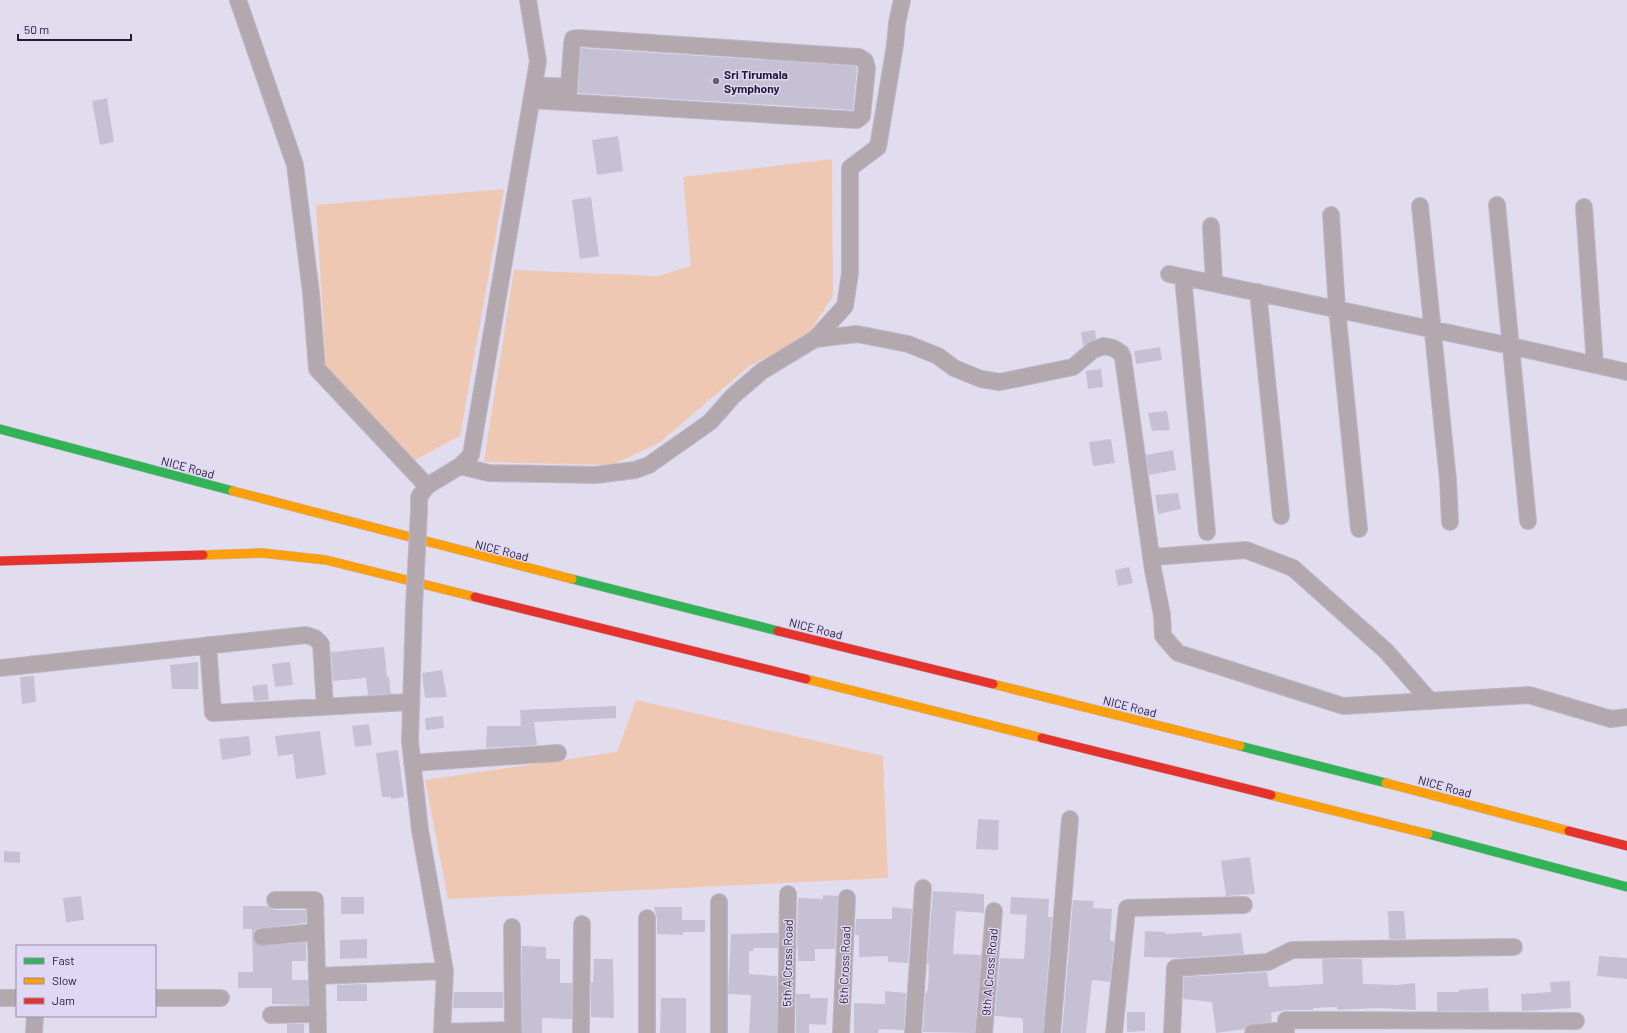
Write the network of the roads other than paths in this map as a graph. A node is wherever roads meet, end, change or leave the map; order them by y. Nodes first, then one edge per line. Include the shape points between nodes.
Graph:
1 (238, 0) edge
2 (528, 0) edge
3 (902, 0) edge
4 (533, 93) junction
5 (569, 94) junction
6 (1497, 205) dead end
7 (1420, 206) dead end
8 (1584, 207) dead end
9 (1331, 215) dead end
10 (1212, 226) dead end
11 (1214, 283) junction
12 (1258, 292) junction
13 (1337, 309) junction
14 (1432, 329) junction
15 (815, 339) junction
16 (1511, 346) junction
17 (1595, 365) junction
18 (1627, 372) edge
19 (0, 430) edge
20 (460, 466) junction
21 (427, 486) junction
22 (1281, 516) dead end
23 (1450, 522) dead end
24 (1528, 522) dead end
25 (1359, 529) dead end
26 (1207, 532) dead end
27 (1152, 557) junction
28 (0, 561) edge
29 (208, 645) junction
30 (0, 668) edge
31 (1430, 700) junction
32 (410, 702) junction
33 (325, 707) junction
34 (1627, 717) edge
35 (558, 753) dead end
36 (412, 763) junction
37 (1070, 819) dead end
38 (1627, 846) edge
39 (1627, 887) edge
40 (923, 888) dead end
41 (788, 894) dead end
42 (847, 898) dead end
43 (275, 900) dead end
44 (719, 902) dead end
45 (1244, 905) dead end
46 (994, 911) dead end
47 (647, 918) dead end
48 (582, 924) dead end
49 (512, 927) dead end
50 (316, 932) junction
51 (262, 937) dead end
52 (1514, 947) dead end
53 (445, 971) junction
54 (317, 976) junction
55 (0, 998) edge
56 (16, 998) edge
57 (156, 998) edge
58 (221, 998) dead end
59 (318, 1014) junction
60 (271, 1015) dead end
61 (35, 1017) edge
62 (1576, 1021) dead end
63 (442, 1032) edge
64 (513, 1032) edge
65 (1286, 1032) edge
66 (34, 1033) edge
67 (318, 1033) edge
68 (581, 1033) edge
69 (646, 1033) edge
70 (719, 1033) edge
71 (786, 1033) edge
72 (841, 1033) edge
73 (913, 1033) edge
74 (984, 1033) edge
75 (1052, 1033) edge
76 (1114, 1033) edge
77 (1172, 1033) edge
78 (1253, 1033) edge

1 - 21 street via 295,165 311,293 317,369
2 - 4 street via 538,62
3 - 15 street via 878,147 850,168 850,273 845,306
4 - 5 street
4 - 20 street via 471,455
5 - 5 street via 857,120 862,116 867,68 866,61 859,57 579,38 573,39 572,44
6 - 16 street
7 - 14 street
8 - 17 street
9 - 13 street
10 - 11 street
11 - 12 street
11 - 26 street via 1176,275
12 - 13 street
12 - 22 street
13 - 14 street
13 - 25 street
14 - 16 street
14 - 23 street
15 - 20 street via 762,371 733,396 710,422 649,465 635,470 595,475 488,473
15 - 27 street via 857,334 908,344 938,356 954,368 981,379 1000,382 1073,367 1093,350 1104,346 1114,348 1123,358
16 - 17 street
16 - 24 street
17 - 18 street
19 - 38 highway, NICE Road via 462,552 1336,770
20 - 21 street
21 - 32 street, bridge via 419,497
27 - 31 street via 1246,550 1293,568 1386,652
27 - 31 street via 1163,636 1178,653 1343,706
28 - 39 highway via 262,553 326,560 1470,844
29 - 30 street
29 - 33 street via 306,635 315,638 321,644
29 - 33 street via 213,713
31 - 34 street via 1529,695 1611,719
32 - 33 street
32 - 36 street
35 - 36 street
36 - 53 street via 420,830
37 - 75 street
40 - 73 street
41 - 71 street, 5th A Cross Road
42 - 72 street, 6th Cross Road
43 - 50 street via 315,900
44 - 70 street
45 - 76 street via 1127,908
46 - 74 street, 9th A Cross Road
47 - 69 street
48 - 68 street
49 - 64 street
50 - 51 street
50 - 54 street
52 - 77 street via 1292,950 1268,962 1176,968
53 - 54 street
53 - 63 street
54 - 59 street
55 - 56 street
57 - 58 street
59 - 60 street
59 - 67 street
61 - 66 street
62 - 65 street via 1286,1020
63 - 64 street
65 - 78 street

